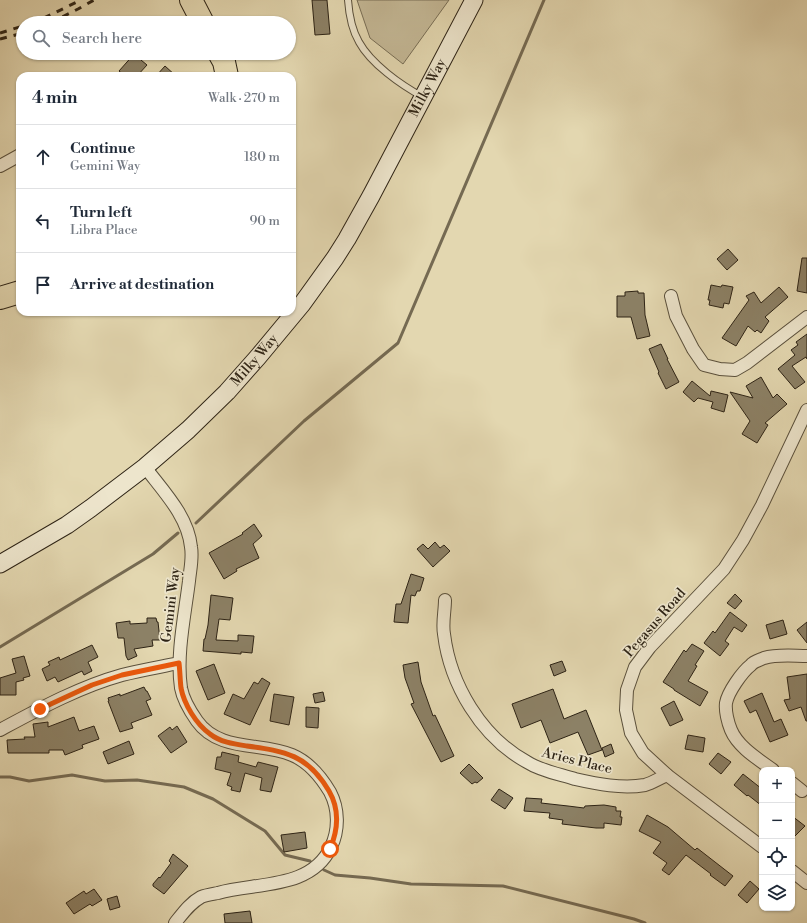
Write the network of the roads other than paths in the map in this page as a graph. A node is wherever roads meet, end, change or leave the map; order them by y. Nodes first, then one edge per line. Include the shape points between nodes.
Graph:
1 (191, 0) edge
2 (348, 0) edge
3 (474, 0) edge
4 (199, 16) edge
5 (223, 60) edge
6 (226, 72) edge
7 (422, 97) junction
8 (16, 157) edge
9 (0, 166) edge
10 (16, 293) edge
11 (671, 296) dead end
12 (0, 298) edge
13 (296, 311) edge
14 (292, 316) edge
15 (807, 317) edge
16 (807, 410) edge
17 (145, 467) junction
18 (0, 564) edge
19 (445, 600) dead end
20 (807, 656) edge
21 (179, 663) junction
22 (0, 730) edge
23 (769, 767) edge
24 (667, 775) junction
25 (795, 786) edge
26 (802, 790) dead end
27 (759, 845) edge
28 (795, 873) edge
29 (807, 883) edge
30 (175, 923) edge

1 - 4 highway
2 - 7 lane via 351,24 358,42 387,74
3 - 7 street, Milky Way
5 - 6 highway
7 - 13 street, Milky Way via 347,239
8 - 9 street
10 - 12 highway
11 - 15 street via 676,316 692,349 704,365 720,369 735,370 747,363
14 - 17 street, Milky Way via 227,392
16 - 24 street, Pegasus Road via 744,540 724,569 650,647 635,667 627,690 626,710 631,733 643,753
17 - 18 street, Milky Way via 66,525
17 - 21 street, Gemini Way via 177,509 192,547
19 - 24 street, Aries Place via 444,632 461,692 482,723 502,745 527,763 592,783 645,784
20 - 23 street via 766,657 751,664 726,702 734,736
21 - 22 street via 122,675 92,685
21 - 30 street, Gemini Way via 181,689 187,706 210,734 223,741 292,755 306,763 326,785 337,816 335,837 330,849 311,871 296,878 271,884 202,897 186,909
24 - 27 street, Pegasus Road
25 - 26 street
28 - 29 street

